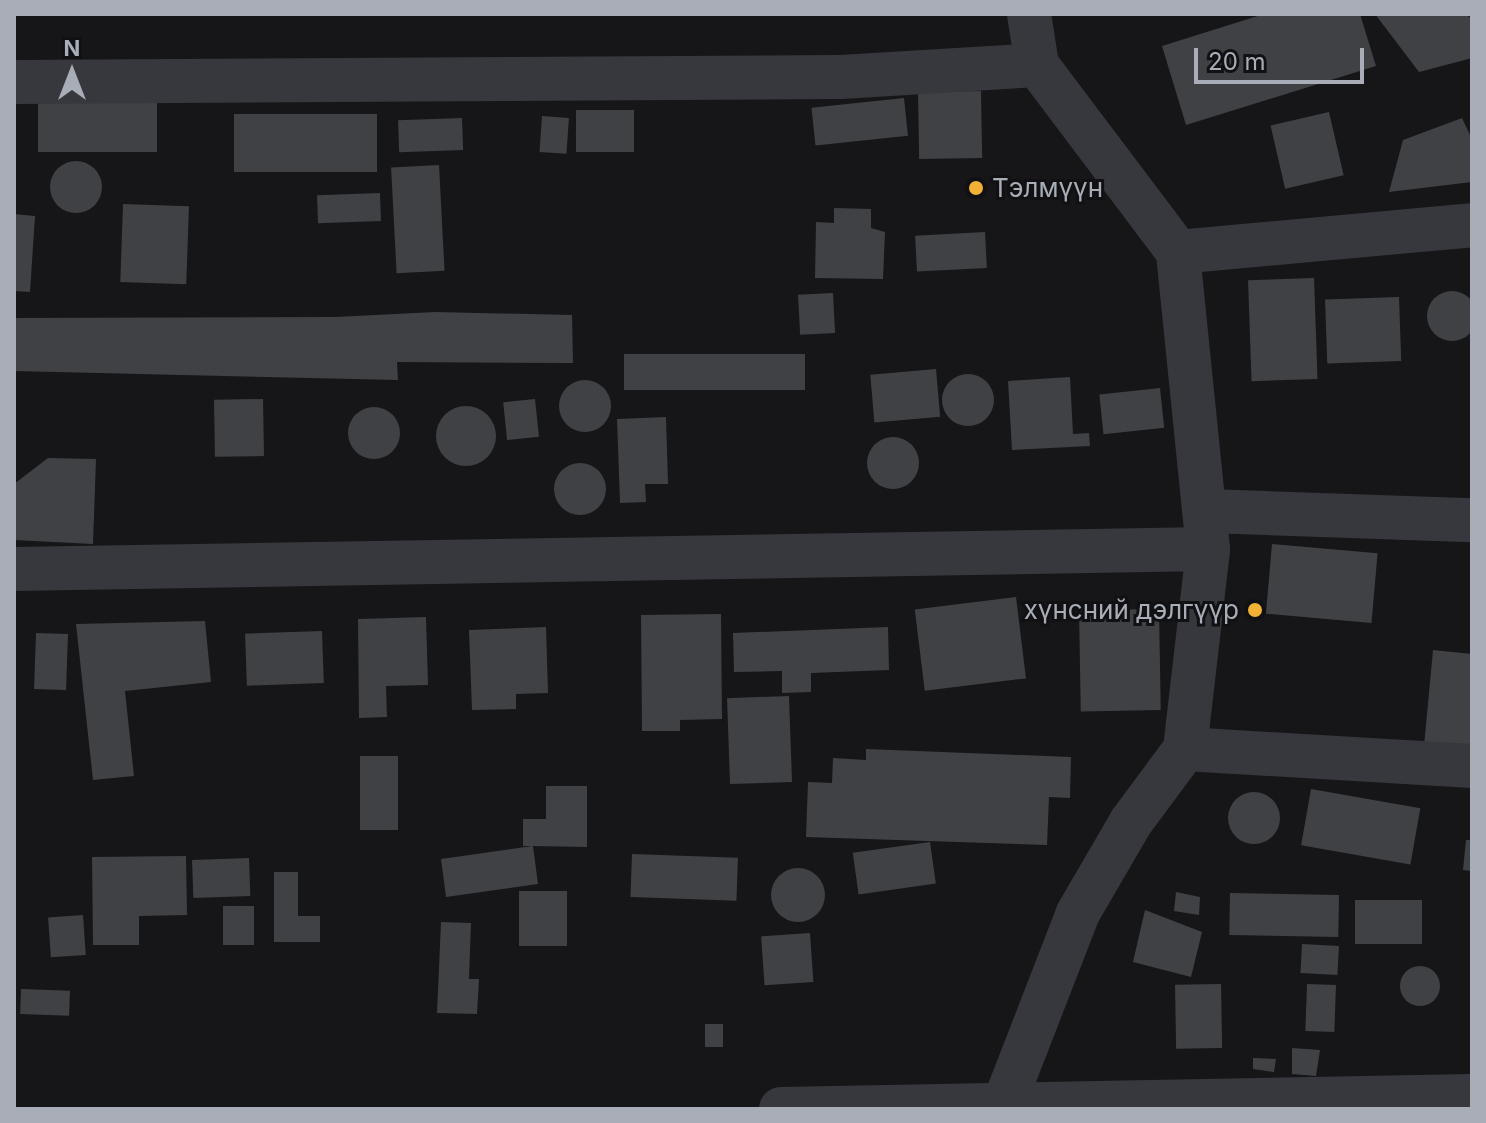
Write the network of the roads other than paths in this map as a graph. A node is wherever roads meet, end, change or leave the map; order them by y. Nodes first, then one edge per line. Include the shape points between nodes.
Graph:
1 (1029, 14) edge
2 (1037, 65) junction
3 (14, 82) edge
4 (1472, 225) edge
5 (1178, 252) junction
6 (1472, 520) edge
7 (1208, 530) junction
8 (14, 569) edge
9 (1185, 749) junction
10 (1472, 766) edge
11 (1472, 1096) edge
12 (1002, 1107) edge
13 (781, 1109) edge

1 - 2 street
2 - 3 street via 841,77
2 - 5 street
4 - 5 street
5 - 7 street
6 - 7 street
7 - 8 street
7 - 9 street
9 - 10 street
9 - 12 street via 1131,822 1078,913
11 - 12 street
12 - 13 street

